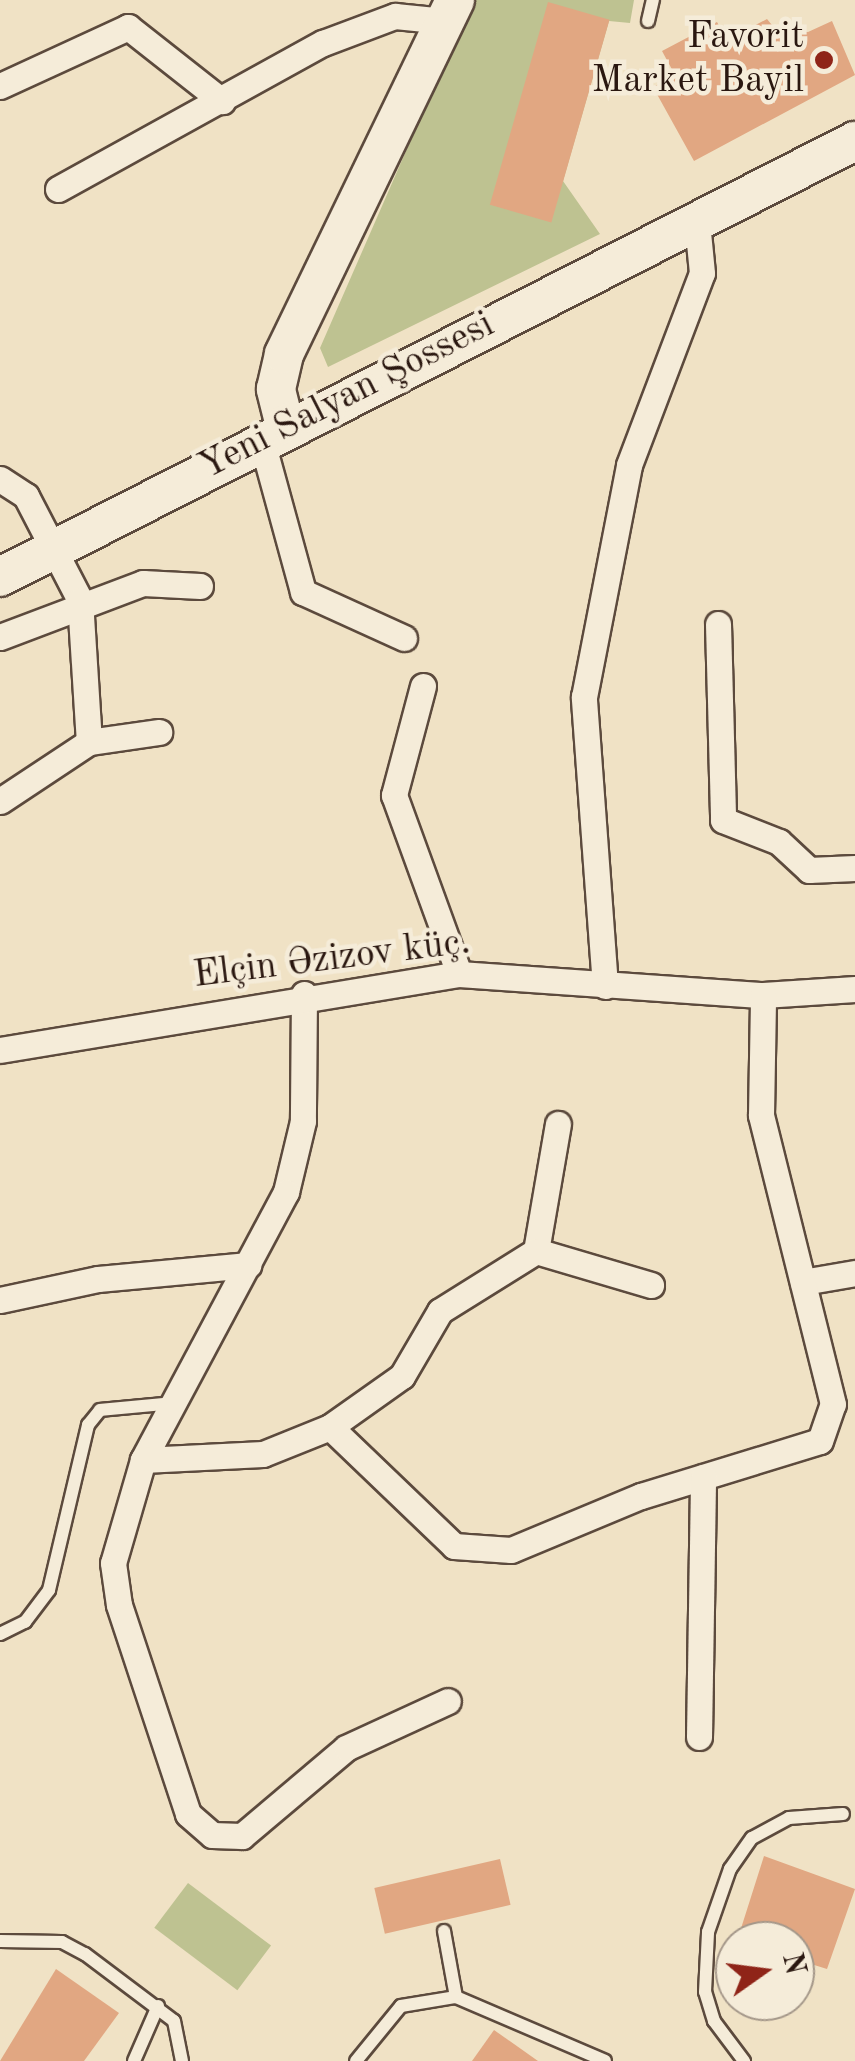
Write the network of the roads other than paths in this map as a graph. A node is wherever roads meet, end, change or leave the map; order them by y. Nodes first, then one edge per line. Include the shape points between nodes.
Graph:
1 (653, 0) edge
2 (450, 11) edge
3 (648, 22) dead end
4 (0, 86) edge
5 (222, 100) junction
6 (853, 144) edge
7 (58, 188) dead end
8 (697, 222) junction
9 (273, 432) junction
10 (0, 479) edge
11 (59, 548) junction
12 (0, 577) edge
13 (200, 586) dead end
14 (80, 600) junction
15 (718, 624) dead end
16 (0, 637) edge
17 (404, 638) dead end
18 (422, 686) dead end
19 (159, 732) dead end
20 (89, 742) junction
21 (0, 801) edge
22 (855, 868) edge
23 (458, 974) junction
24 (606, 986) junction
25 (855, 988) edge
26 (304, 994) junction
27 (763, 995) junction
28 (0, 1050) edge
29 (558, 1124) dead end
30 (536, 1251) junction
31 (248, 1266) junction
32 (855, 1273) edge
33 (803, 1282) junction
34 (651, 1285) dead end
35 (0, 1300) edge
36 (174, 1403) junction
37 (330, 1427) junction
38 (144, 1460) junction
39 (703, 1477) junction
40 (0, 1634) edge
41 (448, 1701) dead end
42 (699, 1737) dead end
43 (843, 1814) dead end
44 (444, 1932) dead end
45 (0, 1941) edge
46 (456, 1997) junction
47 (158, 2006) junction
48 (134, 2061) edge
49 (182, 2061) edge
50 (356, 2061) edge
51 (605, 2061) edge
52 (744, 2061) edge

1 - 3 lane
2 - 5 street via 396,16 323,43
2 - 9 main road via 284,354
4 - 5 street via 128,27
5 - 7 street
6 - 8 main road, Yeni Salyan Şossesi
8 - 9 main road, Yeni Salyan Şossesi
8 - 24 street via 702,274 629,465 584,697
9 - 11 main road, Yeni Salyan Şossesi
9 - 17 street via 304,592
10 - 11 street via 26,496
11 - 12 main road, Yeni Salyan Şossesi
11 - 14 street
13 - 14 street via 143,582
14 - 16 street
14 - 20 street
15 - 22 street via 723,820 779,842 809,870
18 - 23 street via 394,795
19 - 20 street
20 - 21 street
23 - 24 street, Elçin Əzizov küç.
23 - 26 street, Elçin Əzizov küç.
24 - 27 street, Elçin Əzizov küç.
25 - 27 street, Elçin Əzizov küç.
26 - 28 street, Elçin Əzizov küç.
26 - 31 street via 303,1122 286,1192
27 - 33 street via 762,1114
29 - 30 street
30 - 34 street
30 - 37 street via 440,1311 402,1376
31 - 35 street via 98,1279
31 - 36 street
32 - 33 street
33 - 39 street via 833,1404 820,1440
36 - 38 street
36 - 40 lane via 100,1410 88,1425 49,1590 24,1622
37 - 38 street via 263,1454
37 - 39 street via 454,1546 511,1550
38 - 41 street via 113,1563 119,1605 197,1827 242,1836 346,1748
39 - 42 street
43 - 52 lane via 789,1818 752,1838 730,1869 708,1932 706,1992
44 - 46 lane
45 - 47 lane via 62,1942
46 - 50 lane via 401,2006
46 - 51 lane
47 - 48 lane
47 - 49 lane via 174,2022

